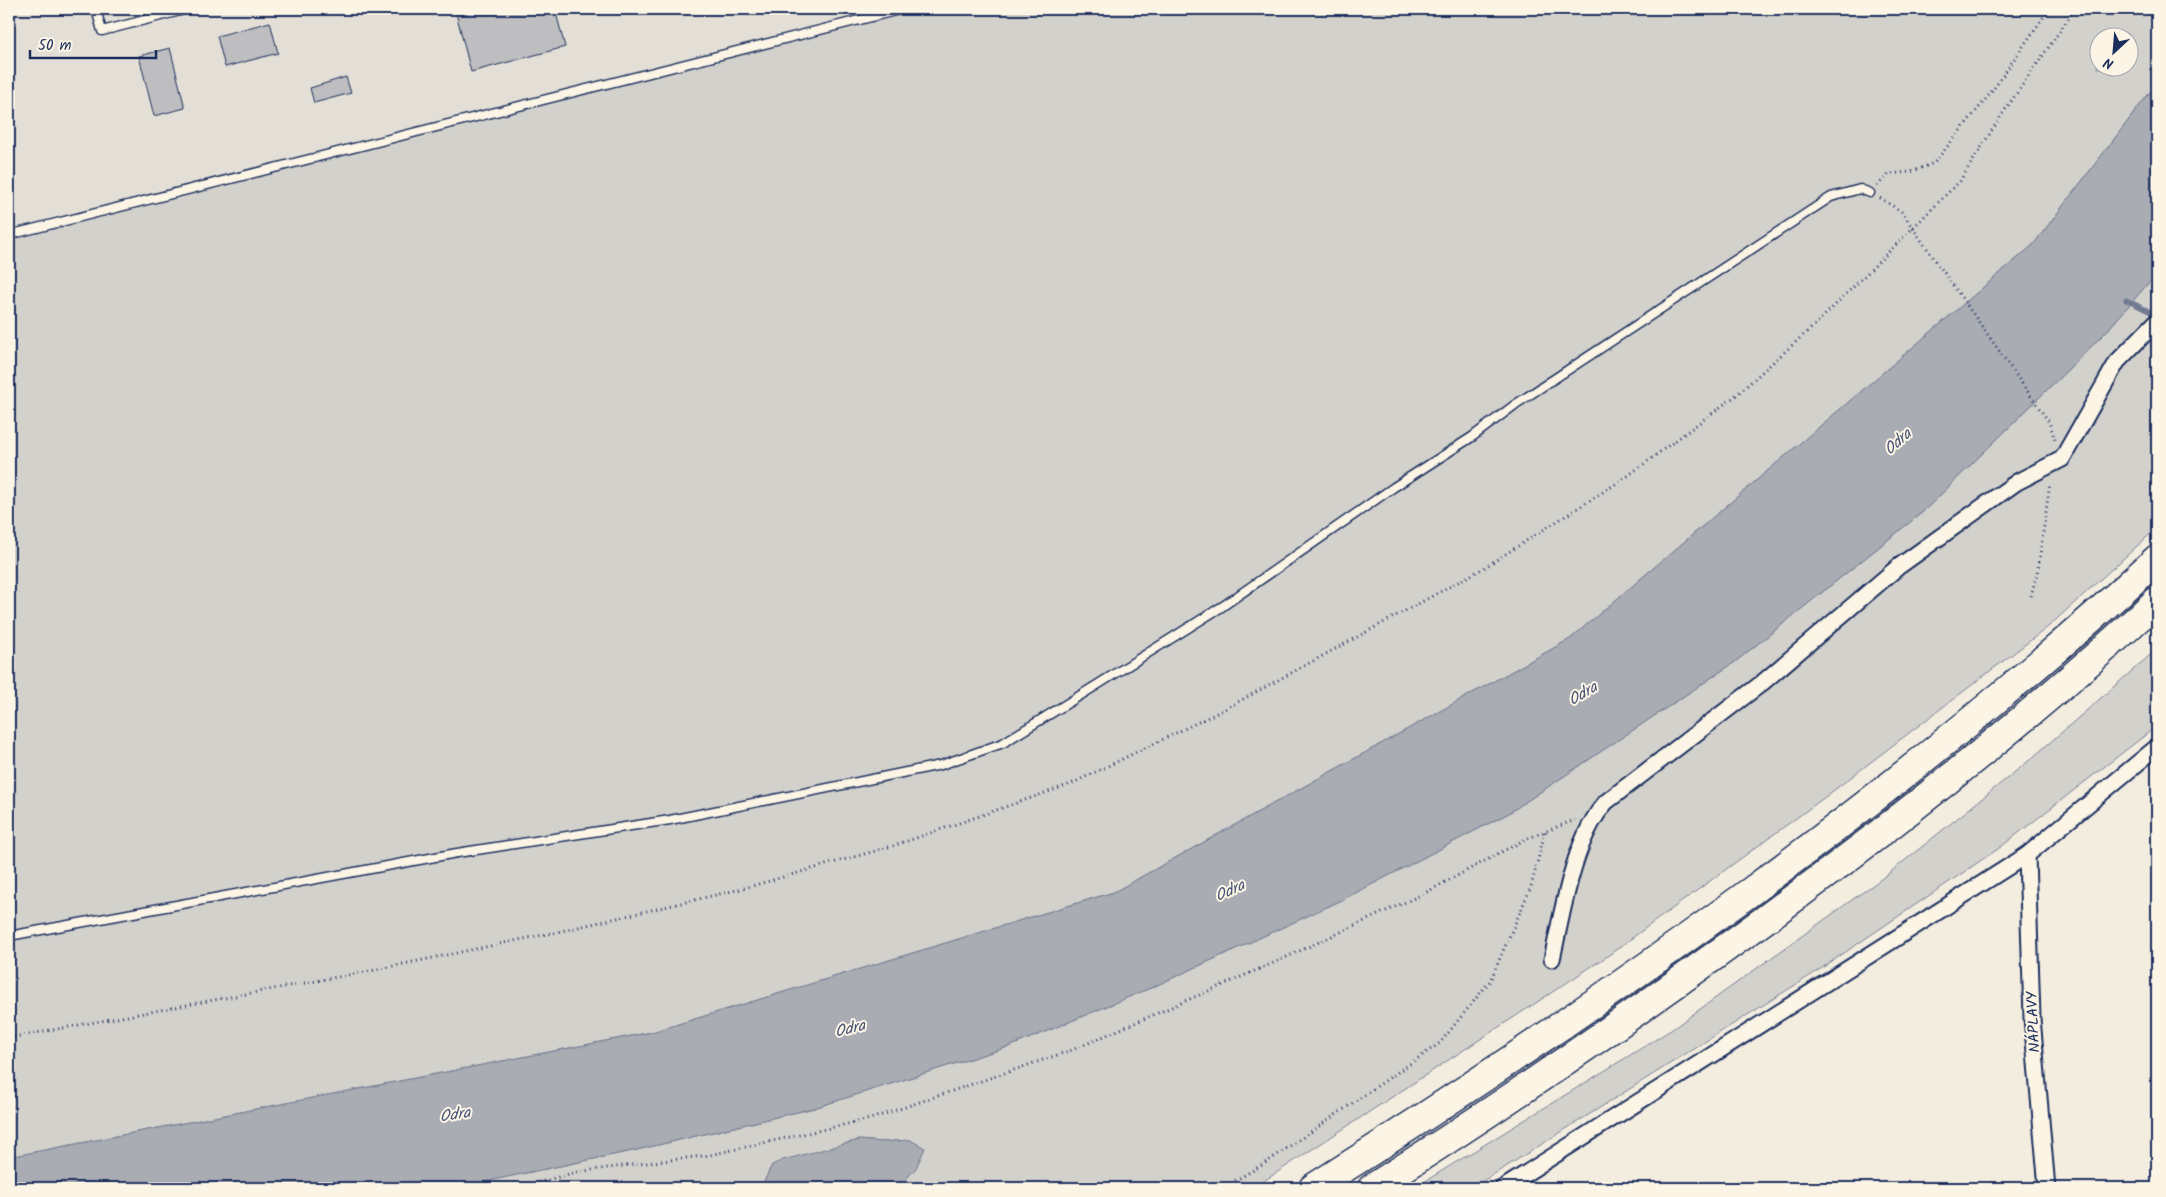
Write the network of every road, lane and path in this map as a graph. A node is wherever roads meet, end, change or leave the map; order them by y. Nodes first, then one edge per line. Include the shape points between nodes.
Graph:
1 (96, 9) edge
2 (188, 9) edge
3 (903, 9) edge
4 (2049, 9) edge
5 (2075, 9) edge
6 (1870, 193) junction
7 (1912, 227) junction
8 (9, 235) edge
9 (2157, 320) edge
10 (2057, 462) junction
11 (2157, 560) edge
12 (2031, 596) dead end
13 (2157, 601) edge
14 (2157, 747) edge
15 (1597, 812) junction
16 (1545, 832) junction
17 (2027, 855) junction
18 (9, 936) edge
19 (1552, 959) dead end
20 (519, 1188) edge
21 (1222, 1188) edge
22 (1313, 1188) edge
23 (1372, 1188) edge
24 (1504, 1188) edge
25 (2047, 1188) edge

1 - 2 lane via 102,31
3 - 8 lane
4 - 6 path via 1990,94 1934,163 1911,172 1889,174
5 - 7 path via 1960,181
6 - 7 path via 1902,212
6 - 18 lane via 1860,189 1831,197 1516,404 1223,606 1003,743 942,765 670,820 457,854
7 - 10 path via 2049,422
9 - 10 street via 2117,362
10 - 12 path
10 - 15 street via 2017,482 1898,567 1762,683
11 - 22 highway via 1965,726 1840,824 1640,971 1437,1110
13 - 23 highway via 1992,746 1859,850 1673,987
14 - 17 street
15 - 16 path
15 - 19 street via 1573,868
16 - 20 path via 1286,958 1063,1053 870,1119 710,1155 576,1172
16 - 21 path via 1531,886 1490,981 1440,1043 1264,1164
17 - 24 street
17 - 25 street, NÁPLAVY via 2032,1018

